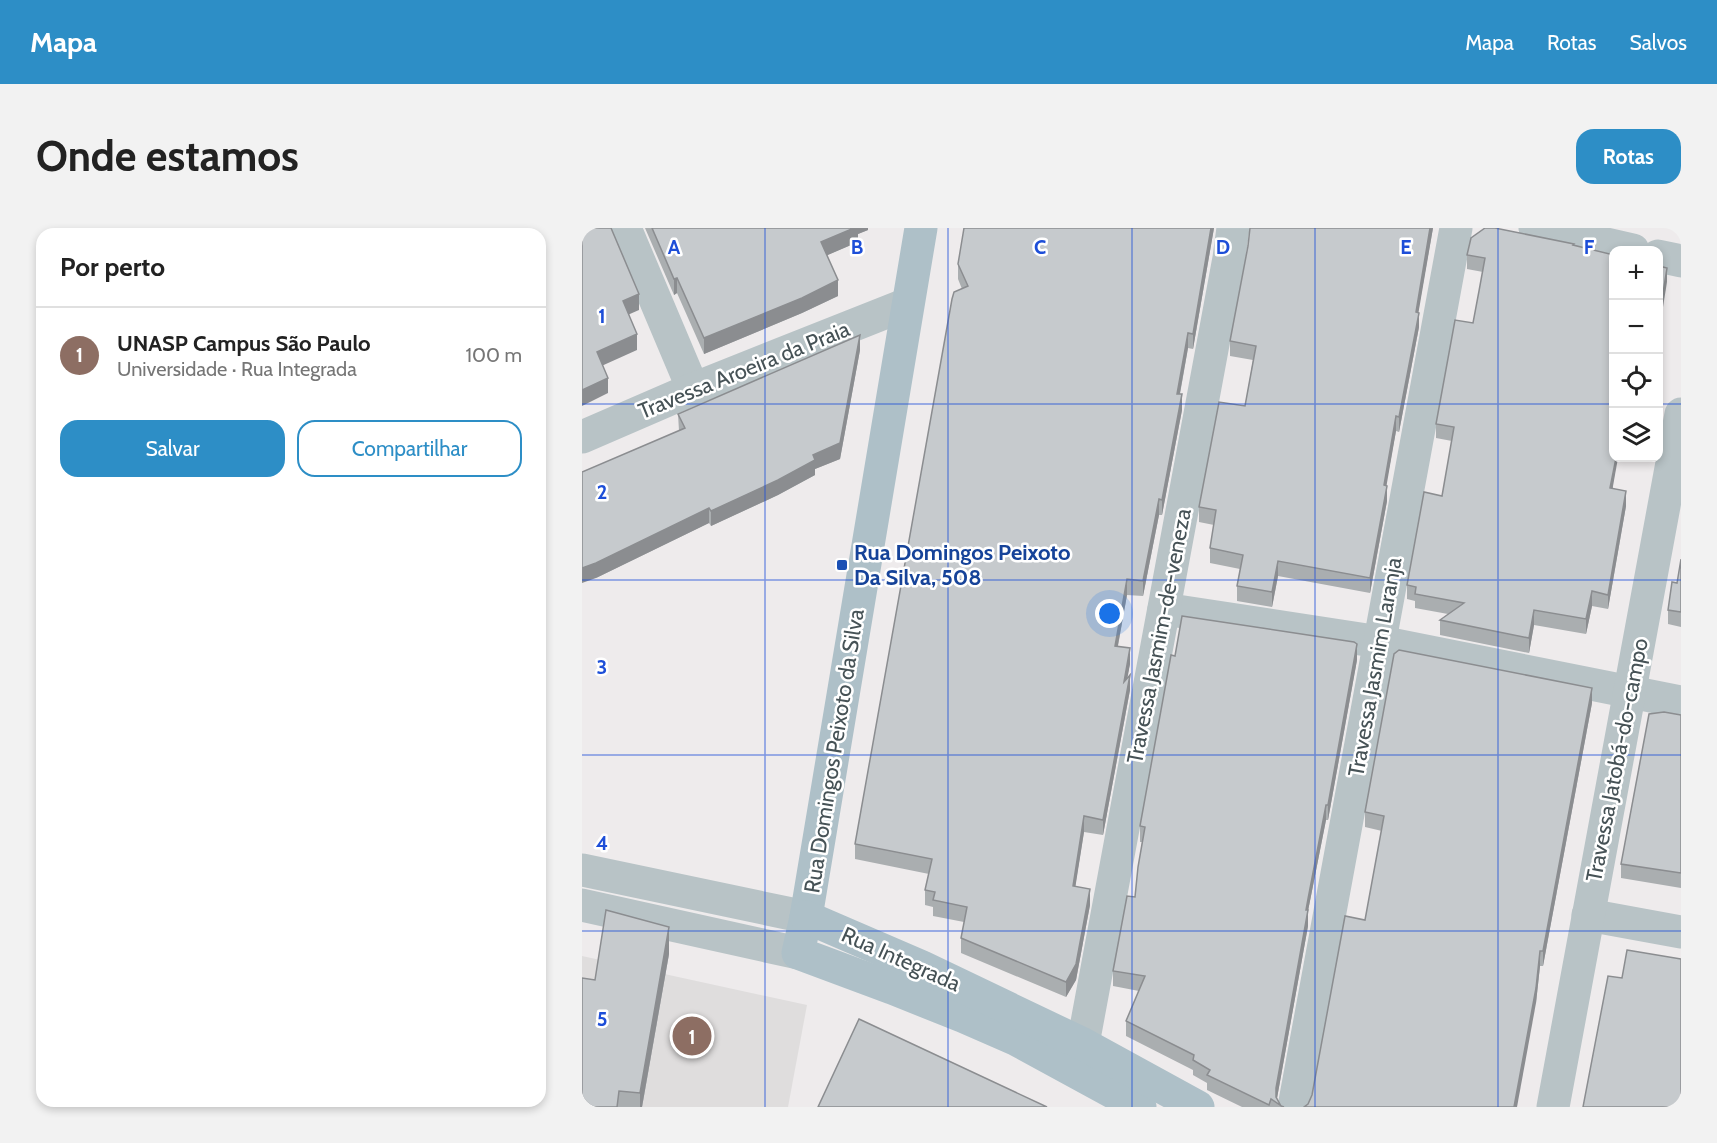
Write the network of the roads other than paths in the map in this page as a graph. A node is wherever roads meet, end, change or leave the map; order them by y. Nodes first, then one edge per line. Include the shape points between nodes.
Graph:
1 (626, 228) edge
2 (921, 228) edge
3 (1233, 228) edge
4 (1456, 228) edge
5 (1534, 228) edge
6 (1616, 246) edge
7 (1663, 257) edge
8 (1681, 261) edge
9 (907, 304) junction
10 (693, 389) junction
11 (1681, 414) edge
12 (582, 437) edge
13 (1675, 482) edge
14 (1164, 609) junction
15 (1380, 642) junction
16 (1630, 692) junction
17 (1681, 702) edge
18 (582, 870) edge
19 (582, 904) edge
20 (1588, 915) junction
21 (806, 917) junction
22 (1681, 932) edge
23 (798, 953) junction
24 (1083, 1044) junction
25 (1140, 1107) edge
26 (1198, 1107) edge
27 (1294, 1107) edge
28 (1553, 1107) edge

1 - 10 street
2 - 9 main road, Rua Domingos Peixoto da Silva
3 - 14 street, Travessa Jasmim-de-veneza
4 - 15 street, Travessa Jasmim Laranja
5 - 6 street
7 - 8 street
9 - 10 street, Travessa Aroeira da Praia
9 - 21 main road, Rua Domingos Peixoto da Silva
10 - 12 street, Travessa Aroeira da Praia
11 - 13 street, Travessa Jatobá-do-campo
13 - 16 street, Travessa Jatobá-do-campo
14 - 15 street
14 - 24 street, Travessa Jasmim-de-veneza
15 - 16 street
15 - 27 street, Travessa Jasmim Laranja
16 - 17 street
16 - 20 street, Travessa Jatobá-do-campo
18 - 21 street, Rua Integrada
19 - 23 street, Rua Integrada
20 - 22 street
20 - 28 street, Travessa Jatobá-do-campo
21 - 23 main road, Rua Domingos Peixoto da Silva
21 - 24 main road, Rua Integrada
23 - 25 main road, Rua Integrada via 1008,1036
24 - 26 main road, Rua Integrada

